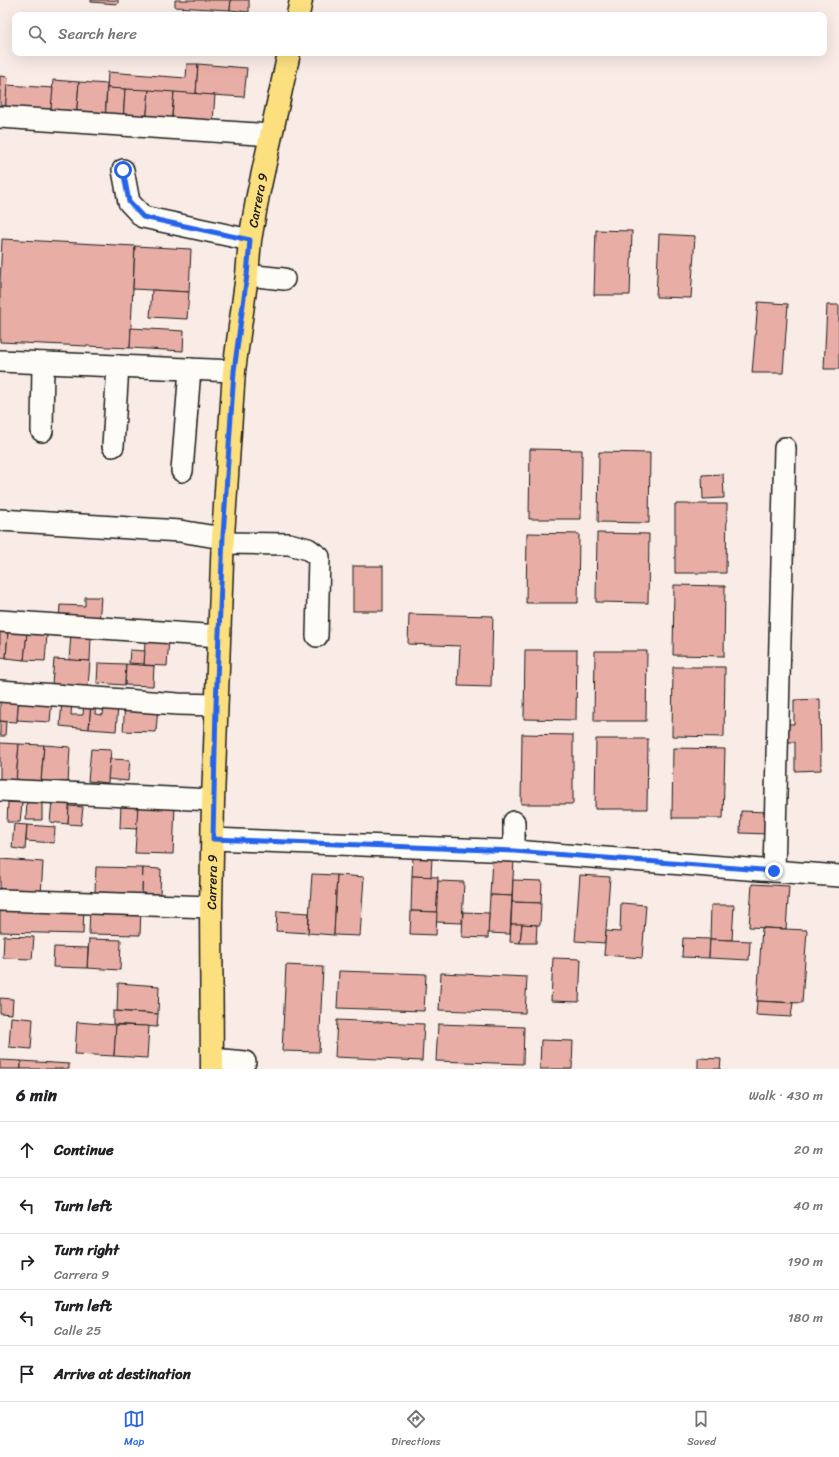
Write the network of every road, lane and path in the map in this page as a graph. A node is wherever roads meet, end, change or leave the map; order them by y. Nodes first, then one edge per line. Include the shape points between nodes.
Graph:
1 (301, 0) edge
2 (299, 12) edge
3 (288, 56) edge
4 (0, 117) edge
5 (271, 135) junction
6 (123, 170) dead end
7 (250, 240) junction
8 (247, 275) junction
9 (284, 279) dead end
10 (0, 361) edge
11 (43, 363) junction
12 (118, 366) junction
13 (197, 369) junction
14 (234, 371) junction
15 (42, 431) dead end
16 (113, 446) dead end
17 (785, 448) dead end
18 (182, 471) dead end
19 (0, 520) edge
20 (223, 539) junction
21 (0, 621) edge
22 (219, 636) junction
23 (317, 636) dead end
24 (0, 691) edge
25 (216, 705) junction
26 (0, 790) edge
27 (213, 800) junction
28 (514, 822) dead end
29 (213, 839) junction
30 (514, 851) junction
31 (774, 871) junction
32 (839, 876) edge
33 (0, 900) edge
34 (211, 907) junction
35 (245, 1062) dead end
36 (212, 1064) edge

1 - 2 main road
3 - 5 main road, Carrera 9
4 - 5 street
5 - 7 main road, Carrera 9
6 - 7 street via 129,202 143,217
7 - 8 main road, Carrera 9
8 - 9 street
8 - 14 main road, Carrera 9
10 - 11 street
11 - 12 street
11 - 15 street
12 - 13 street
12 - 16 street
13 - 14 street
13 - 18 street
14 - 20 main road, Carrera 9
17 - 31 street
19 - 20 street via 180,531
20 - 22 main road, Carrera 9
20 - 23 street via 289,544 308,548 319,558
21 - 22 street
22 - 25 main road, Carrera 9
24 - 25 street
25 - 27 main road, Carrera 9
26 - 27 street
27 - 29 main road, Carrera 9
28 - 30 street
29 - 30 street
29 - 34 main road, Carrera 9
30 - 31 street
31 - 32 street
33 - 34 street
34 - 36 main road, Carrera 9
35 - 36 street

